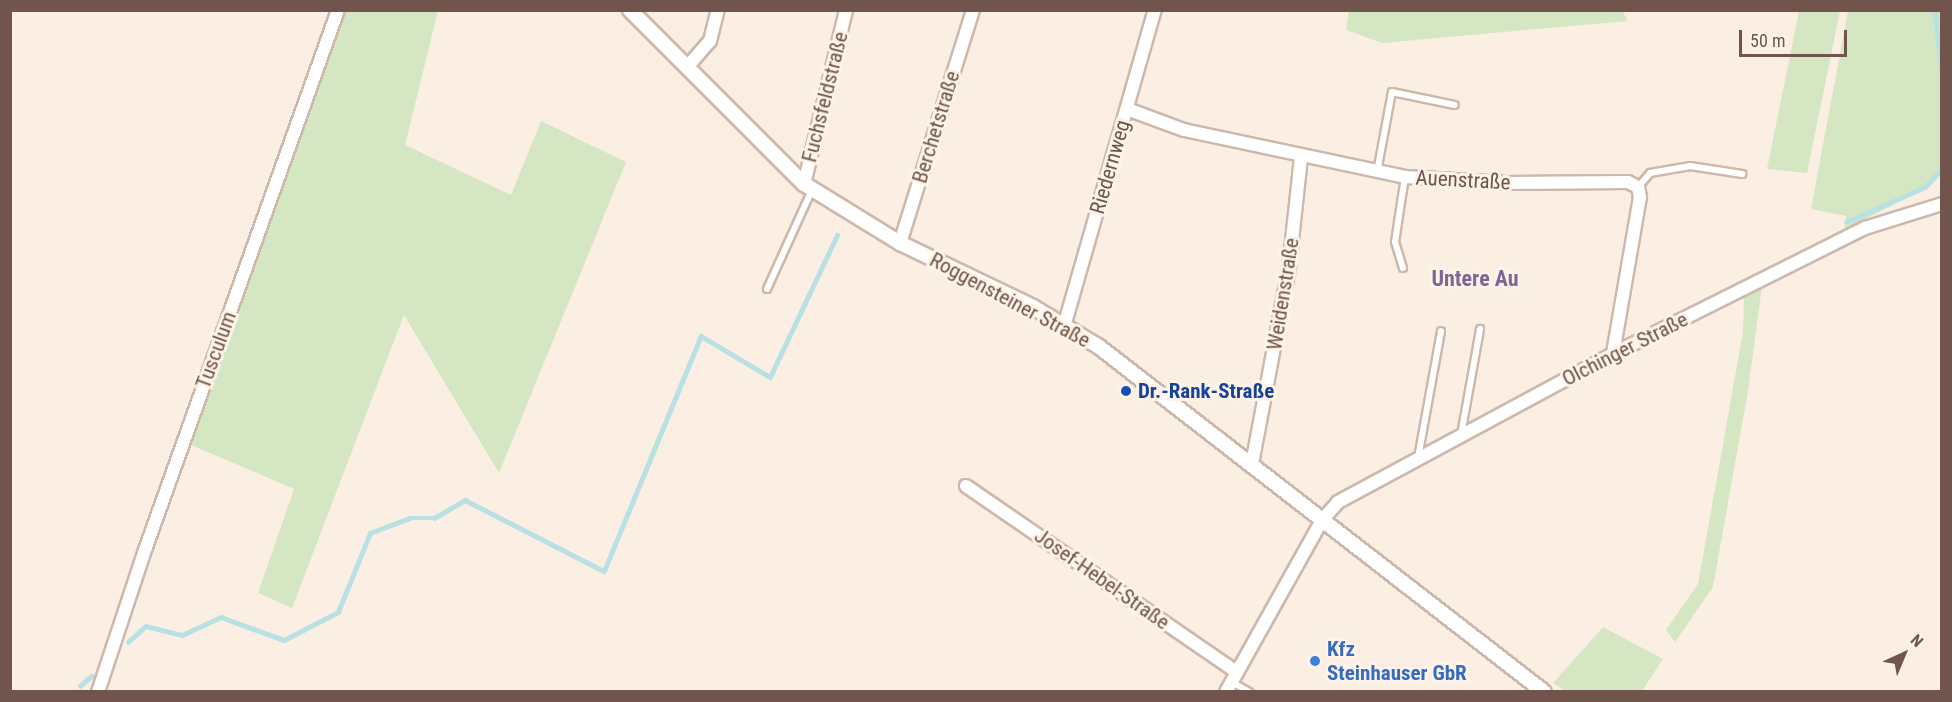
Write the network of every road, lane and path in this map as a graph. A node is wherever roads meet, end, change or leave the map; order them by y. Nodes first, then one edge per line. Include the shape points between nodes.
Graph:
1 (338, 10) edge
2 (630, 10) edge
3 (718, 10) edge
4 (846, 10) edge
5 (973, 10) edge
6 (1155, 10) edge
7 (688, 66) junction
8 (1455, 105) dead end
9 (1127, 109) junction
10 (1301, 158) junction
11 (1377, 172) junction
12 (1743, 174) dead end
13 (1405, 177) junction
14 (808, 187) junction
15 (1638, 188) junction
16 (1941, 204) edge
17 (900, 243) junction
18 (1403, 268) dead end
19 (767, 289) dead end
20 (1065, 323) junction
21 (1480, 329) dead end
22 (1441, 331) dead end
23 (1613, 354) junction
24 (1461, 435) junction
25 (1418, 458) junction
26 (1252, 464) junction
27 (966, 486) dead end
28 (1322, 520) junction
29 (1232, 682) edge
30 (98, 692) edge
31 (1250, 692) edge
32 (1544, 692) edge

1 - 30 street, Tusculum
2 - 7 street, Roggensteiner Straße
3 - 7 street via 710,41
4 - 14 street, Fuchsfeldstraße
5 - 17 street, Berchetstraße
6 - 9 street, Riedernweg
7 - 14 street, Roggensteiner Straße
8 - 11 lane via 1392,92
9 - 10 street, Auenstraße via 1184,130
9 - 20 street, Riedernweg
10 - 11 street, Auenstraße
10 - 26 street, Weidenstraße via 1289,268
11 - 13 street, Auenstraße
12 - 15 lane via 1690,166 1650,173
13 - 15 street, Auenstraße via 1506,183 1628,182
13 - 18 lane via 1395,242
14 - 17 street, Roggensteiner Straße
14 - 19 lane
15 - 23 street via 1640,197
16 - 23 street, Olchinger Straße via 1865,228
17 - 20 street, Roggensteiner Straße
20 - 26 street, Roggensteiner Straße
21 - 24 lane
22 - 25 lane
23 - 24 street, Olchinger Straße
24 - 25 street, Olchinger Straße
25 - 28 street, Olchinger Straße via 1338,502
26 - 28 street, Roggensteiner Straße
27 - 29 street, Josef-Hebel-Straße
28 - 29 street, Olchinger Straße
28 - 32 street, Roggensteiner Straße
29 - 31 lane

